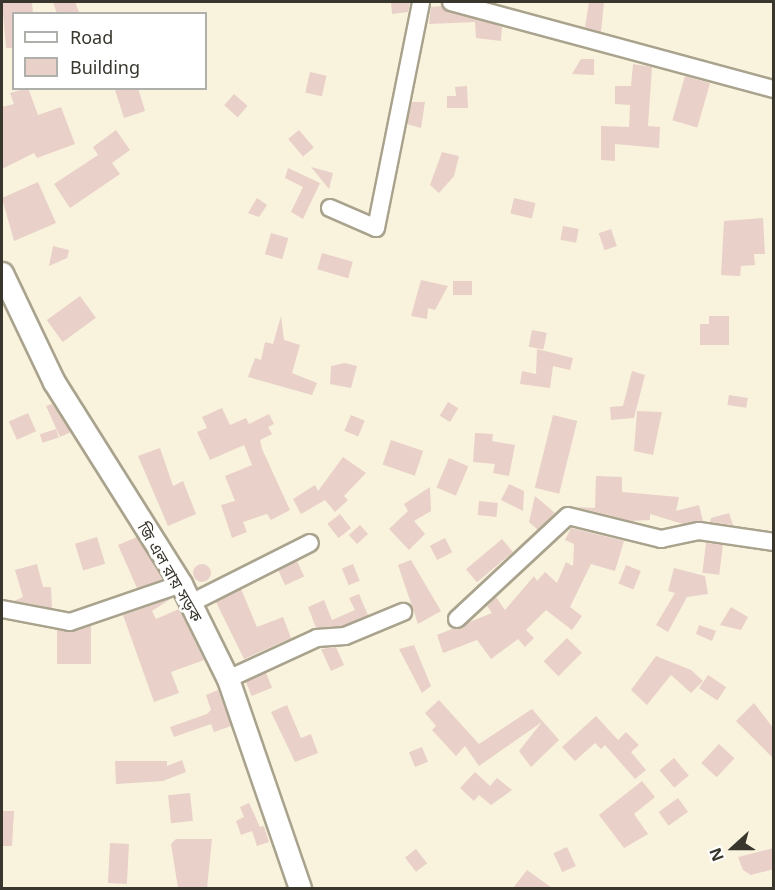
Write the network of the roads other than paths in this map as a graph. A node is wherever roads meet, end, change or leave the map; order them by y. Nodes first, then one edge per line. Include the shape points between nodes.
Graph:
1 (421, 2) edge
2 (451, 2) edge
3 (774, 89) edge
4 (330, 208) dead end
5 (2, 273) edge
6 (774, 542) edge
7 (310, 543) dead end
8 (181, 584) junction
9 (191, 603) junction
10 (2, 609) edge
11 (403, 612) dead end
12 (458, 619) dead end
13 (228, 679) junction
14 (300, 888) edge

1 - 4 street via 376,228
2 - 3 street
5 - 8 main road, জি এল রায় সড়ক via 54,382
6 - 12 street via 699,531 661,539 568,516
7 - 9 street
8 - 9 main road, জি এল রায় সড়ক
8 - 10 street via 70,622
9 - 13 main road, জি এল রায় সড়ক
11 - 13 street via 345,636 317,638
13 - 14 main road, জি এল রায় সড়ক

